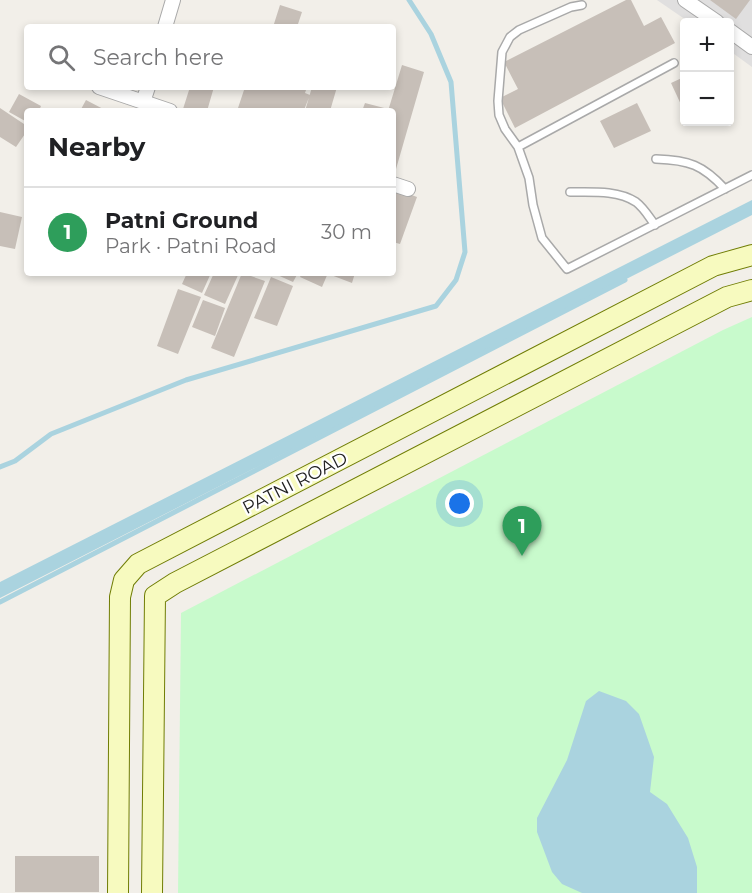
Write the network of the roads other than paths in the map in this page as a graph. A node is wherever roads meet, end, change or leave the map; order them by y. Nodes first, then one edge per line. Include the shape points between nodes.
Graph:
1 (173, 0) edge
2 (685, 0) edge
3 (582, 4) dead end
4 (711, 18) edge
5 (166, 24) edge
6 (734, 34) edge
7 (752, 46) edge
8 (674, 63) dead end
9 (108, 90) edge
10 (147, 90) edge
11 (143, 102) junction
12 (161, 108) edge
13 (518, 147) junction
14 (656, 159) dead end
15 (752, 175) edge
16 (396, 185) edge
17 (408, 189) dead end
18 (725, 189) junction
19 (570, 192) dead end
20 (655, 225) junction
21 (752, 255) edge
22 (752, 290) edge
23 (118, 893) edge
24 (152, 893) edge

1 - 5 street
2 - 4 street
3 - 13 lane via 519,30 502,52 499,115
6 - 7 street
8 - 13 lane
9 - 11 street
10 - 11 street
11 - 12 street
13 - 20 lane via 542,238 567,269
14 - 18 lane via 698,165
15 - 18 lane
16 - 17 street
18 - 20 lane
19 - 20 lane via 605,193 636,202
21 - 23 main road, PATNI ROAD via 713,266 138,564 124,580 120,597
22 - 24 main road, PATNI ROAD via 718,302 155,596

